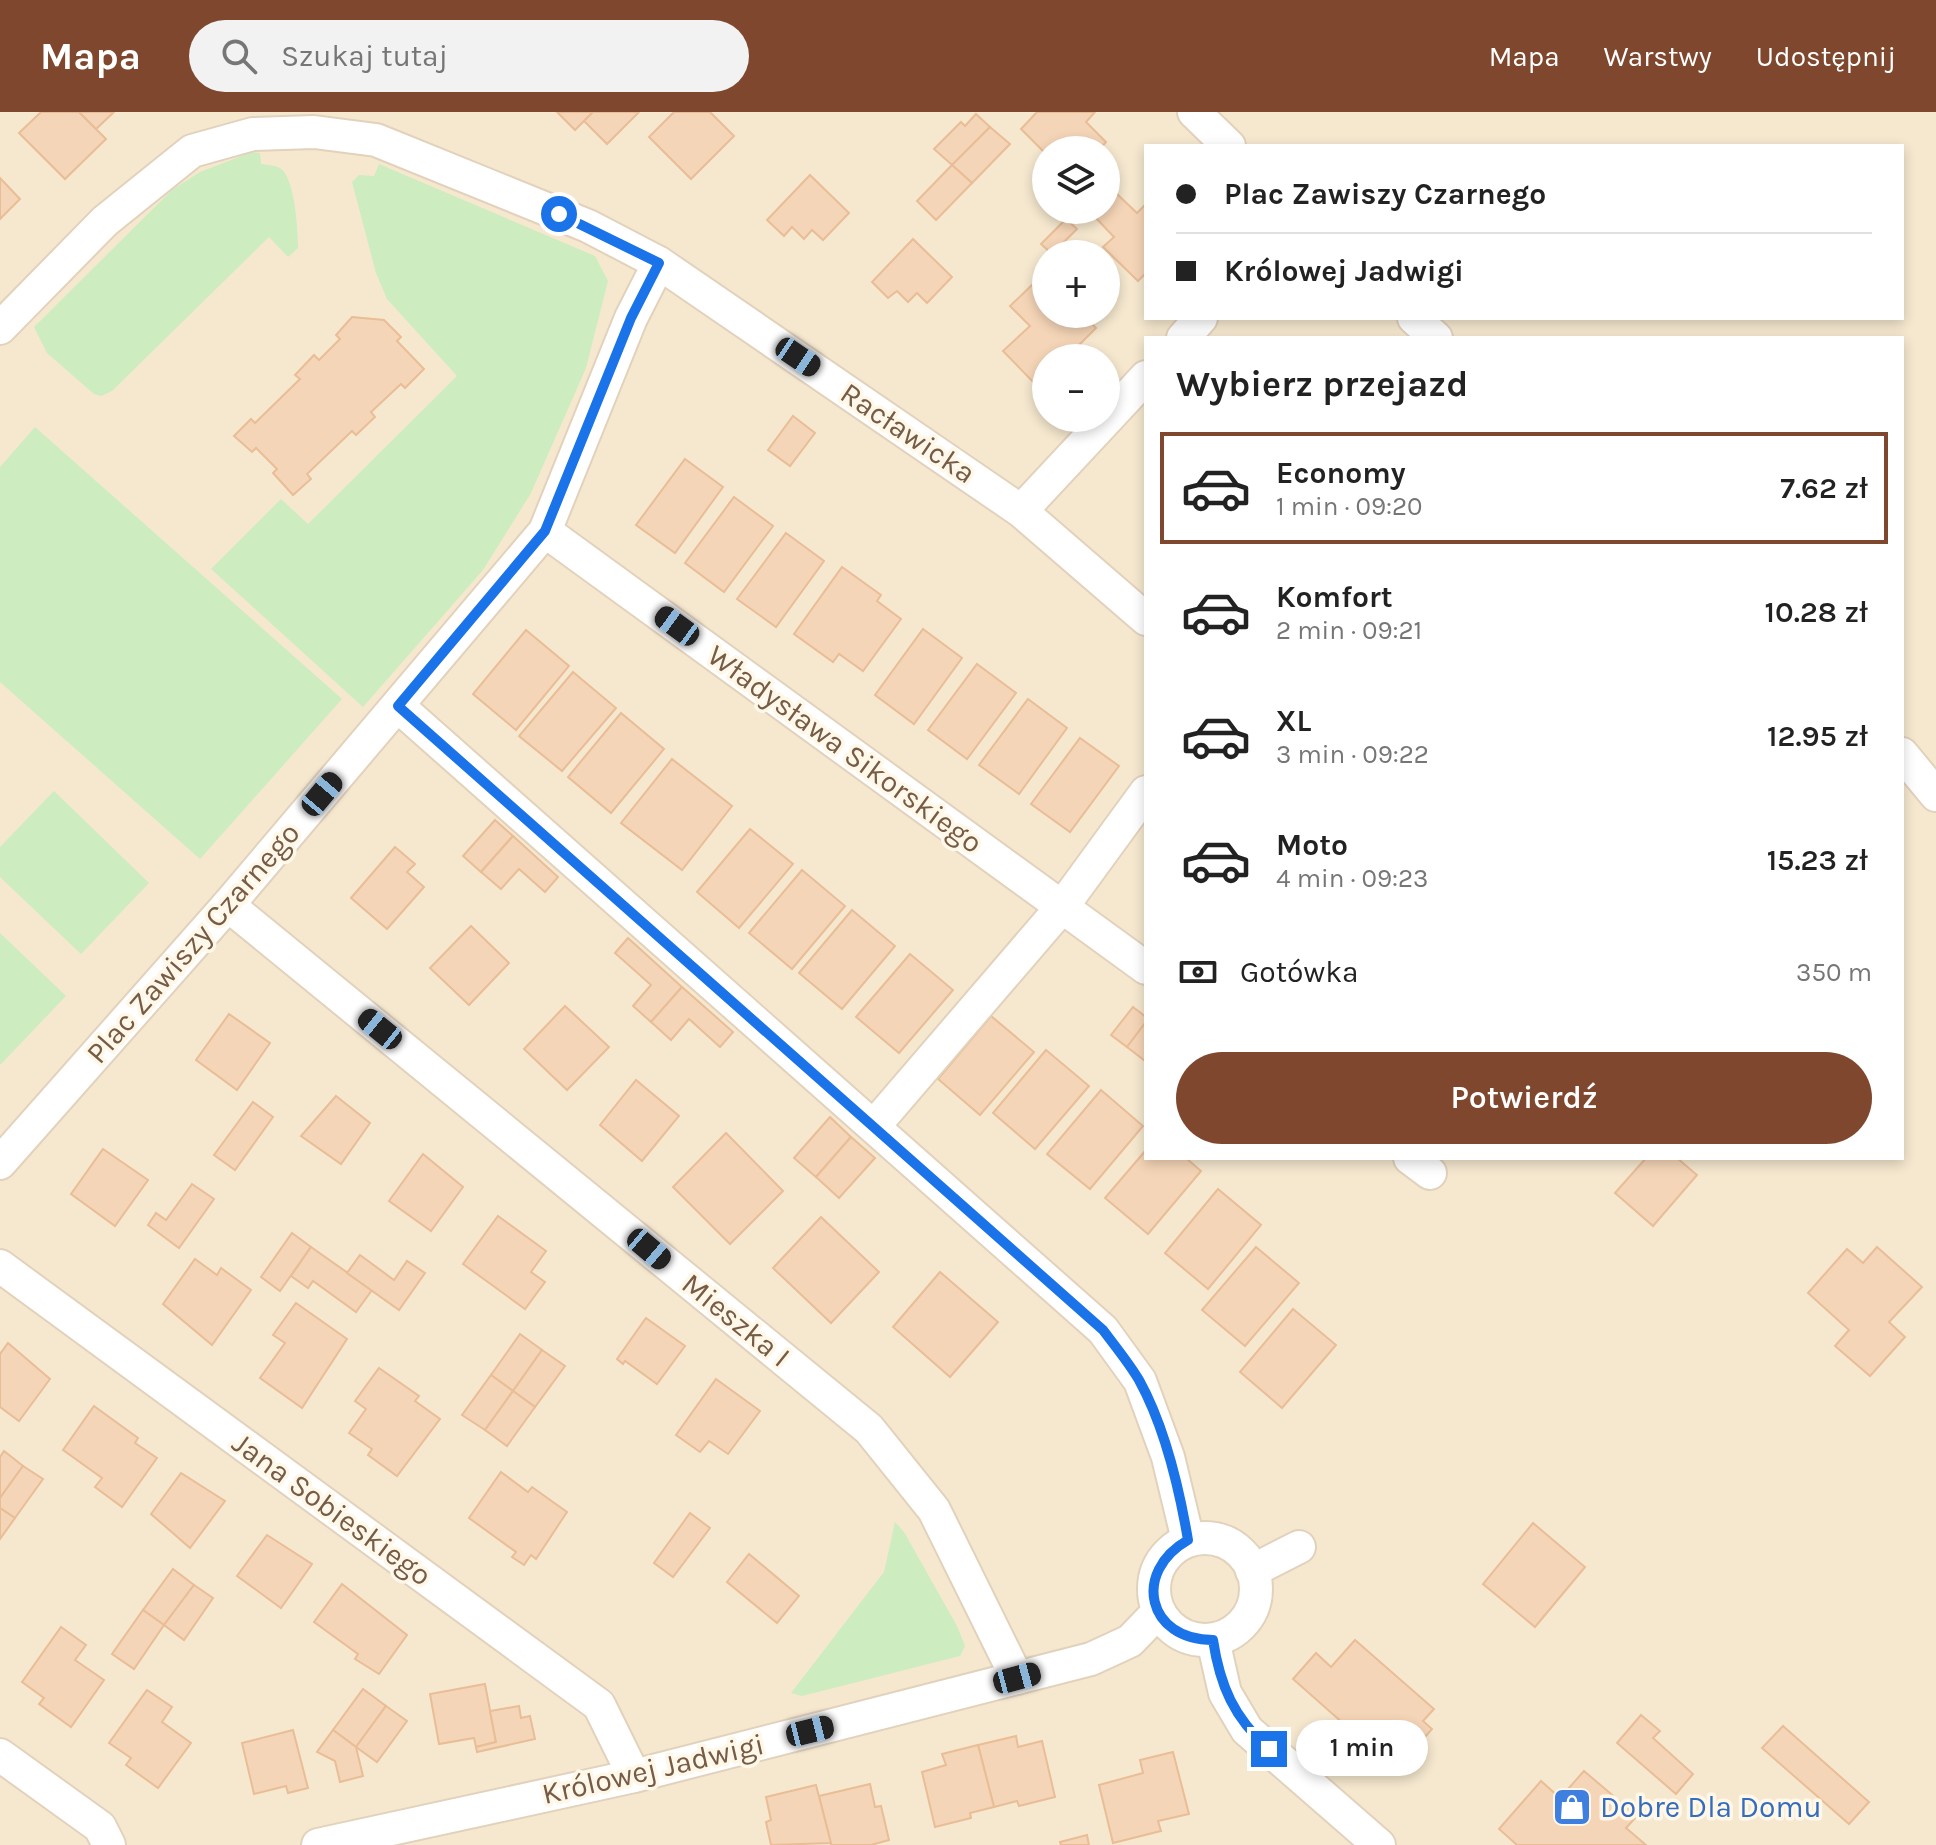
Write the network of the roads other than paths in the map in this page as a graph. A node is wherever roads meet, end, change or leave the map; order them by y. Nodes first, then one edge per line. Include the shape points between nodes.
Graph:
1 (1194, 112) edge
2 (1227, 144) edge
3 (659, 263) junction
4 (1199, 320) edge
5 (1416, 320) edge
6 (0, 328) edge
7 (1185, 336) edge
8 (1434, 336) edge
9 (1144, 379) edge
10 (1021, 511) junction
11 (545, 531) junction
12 (1144, 617) edge
13 (398, 706) junction
14 (1904, 756) edge
15 (1144, 795) edge
16 (1936, 795) edge
17 (228, 905) junction
18 (1062, 907) junction
19 (1144, 967) edge
20 (874, 1126) junction
21 (0, 1163) edge
22 (0, 1266) edge
23 (1188, 1540) junction
24 (1299, 1547) dead end
25 (1252, 1571) junction
26 (1158, 1612) junction
27 (1213, 1640) junction
28 (1017, 1678) junction
29 (0, 1755) edge
30 (634, 1776) junction
31 (109, 1845) edge
32 (318, 1845) edge
33 (1379, 1845) edge

1 - 2 street
3 - 6 street via 588,226 376,140 314,132 253,134 192,151 105,221
3 - 10 street, Racławicka
3 - 11 street, Plac Zawiszy Czarnego via 631,318
4 - 7 street
5 - 8 street
9 - 10 street
10 - 12 street, Racławicka
11 - 13 street, Plac Zawiszy Czarnego
11 - 18 street, Władysława Sikorskiego
13 - 17 street, Plac Zawiszy Czarnego
13 - 20 street
14 - 16 street
15 - 18 street
17 - 21 street, Plac Zawiszy Czarnego
17 - 28 street, Mieszka I via 869,1429 934,1510
18 - 19 street, Władysława Sikorskiego
18 - 20 street
20 - 23 street via 1103,1330 1140,1381 1168,1457
22 - 30 street, Jana Sobieskiego via 599,1705
23 - 25 street via 1223,1540 1238,1549
23 - 26 street via 1160,1561 1153,1596
24 - 25 street
25 - 27 street via 1256,1596 1251,1612 1242,1625
26 - 27 street via 1181,1635
26 - 28 street, Królowej Jadwigi via 1114,1649
27 - 33 street via 1225,1693 1247,1730
28 - 30 street, Królowej Jadwigi
29 - 31 street via 100,1827
30 - 32 street, Królowej Jadwigi

